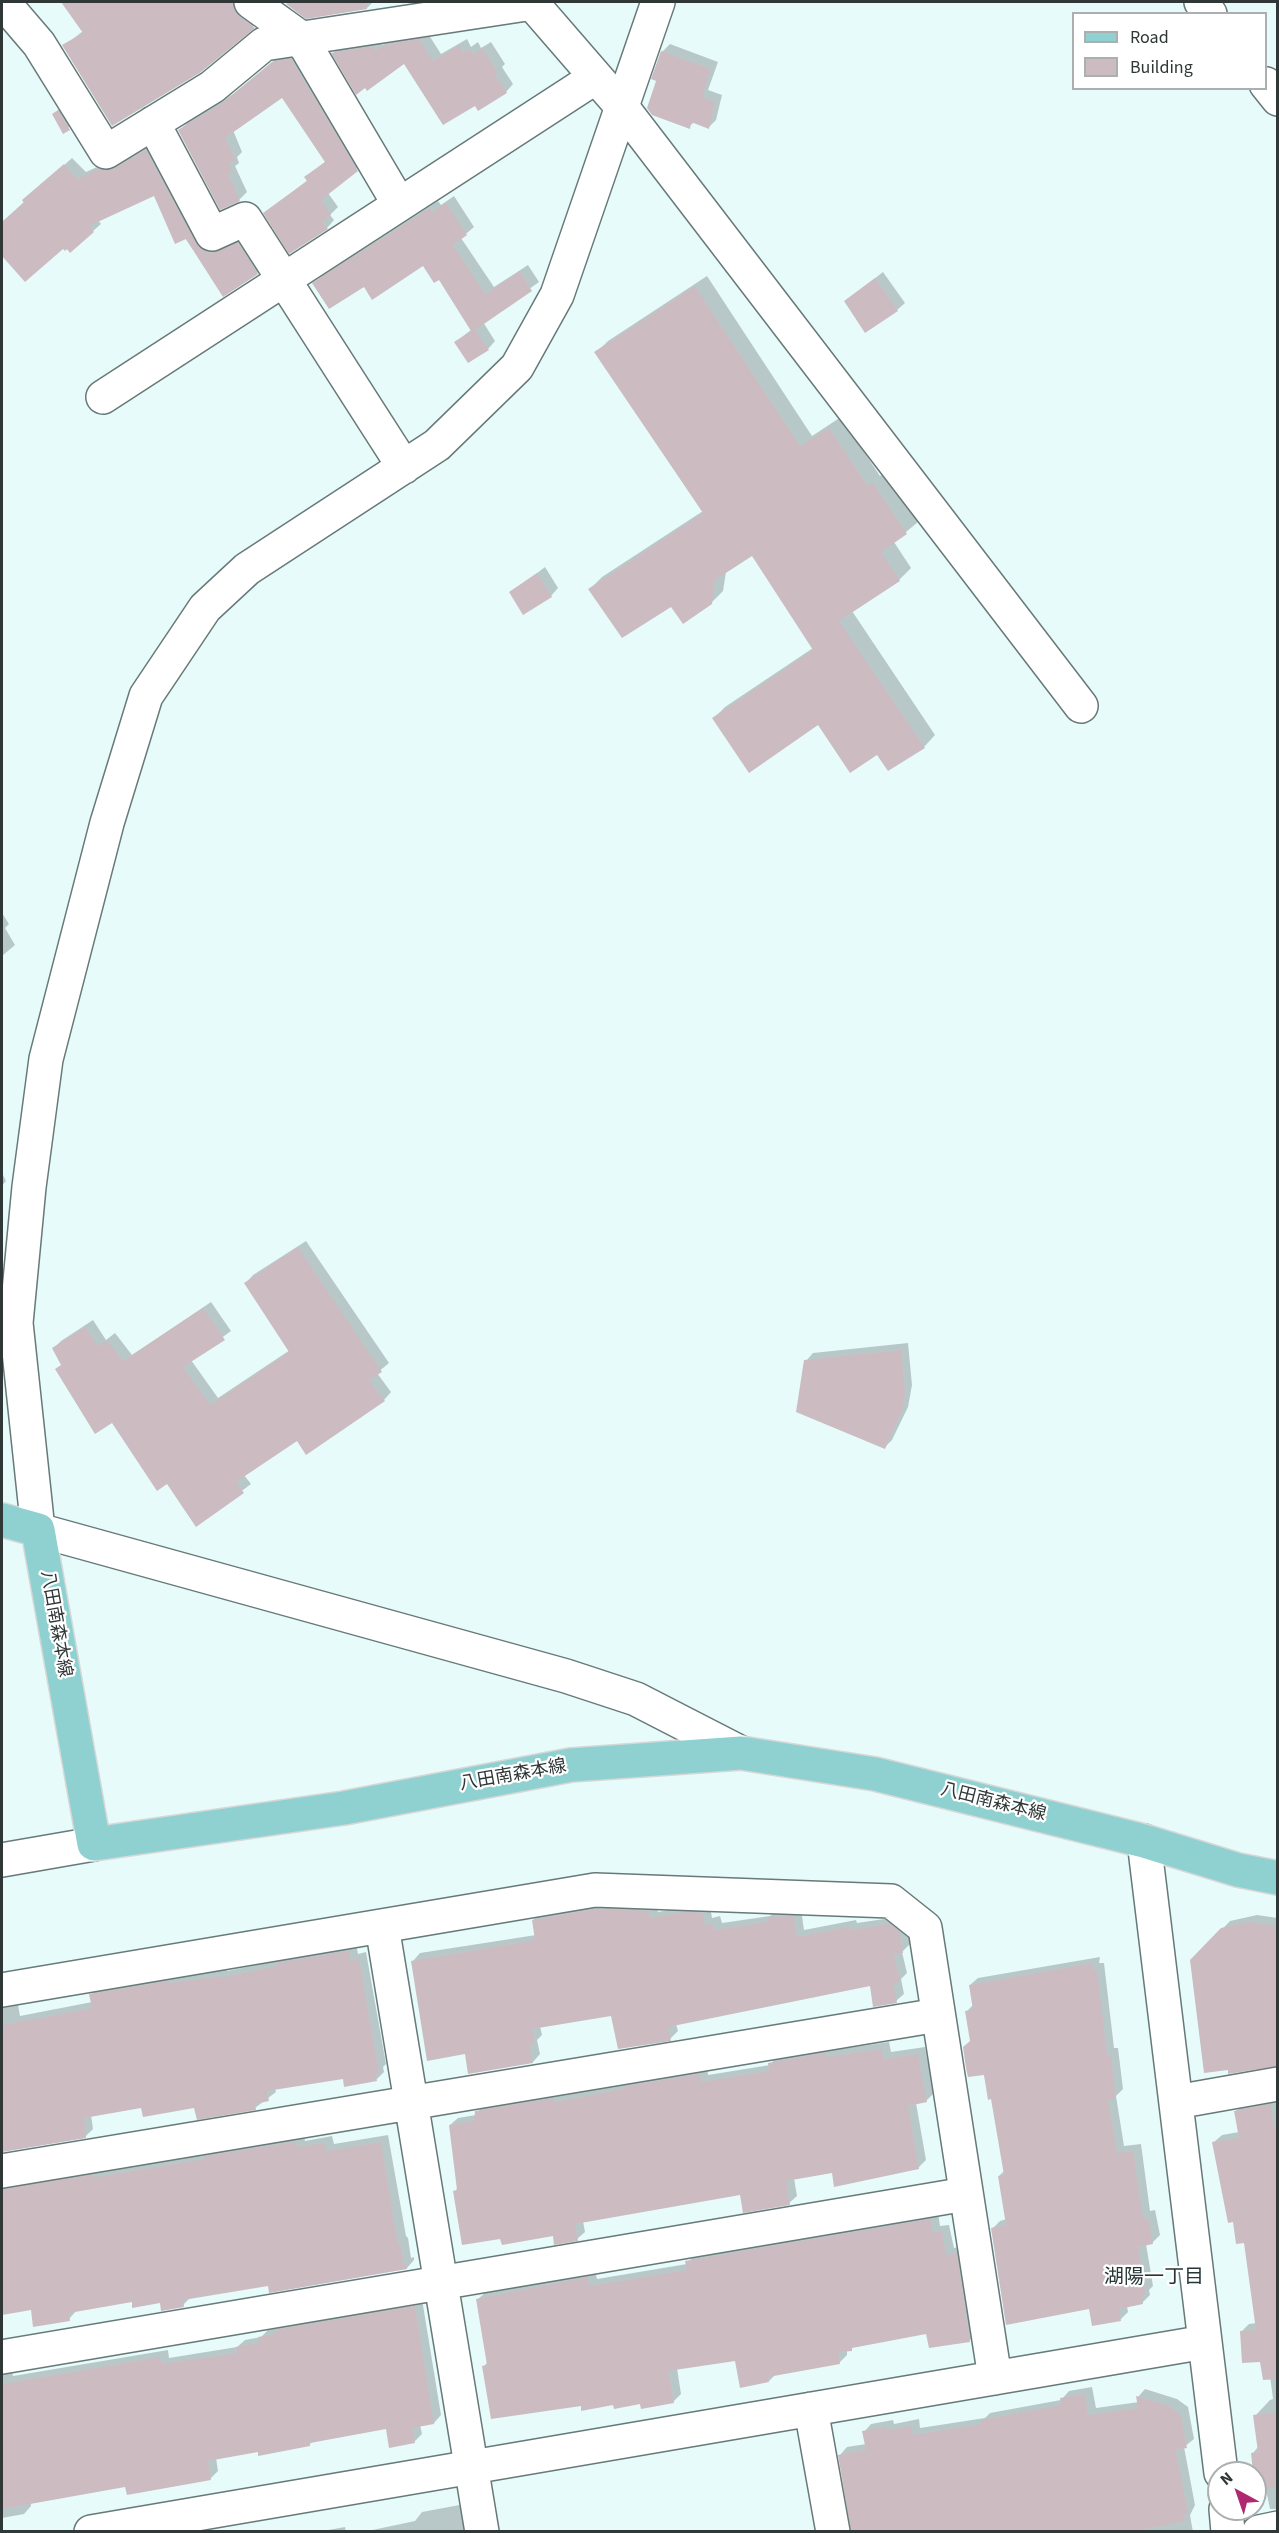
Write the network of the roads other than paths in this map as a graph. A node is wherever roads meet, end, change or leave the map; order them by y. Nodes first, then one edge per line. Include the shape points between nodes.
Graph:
1 (3, 2) edge
2 (251, 2) edge
3 (532, 2) edge
4 (658, 2) edge
5 (301, 38) junction
6 (596, 76) junction
7 (1267, 85) edge
8 (1278, 99) edge
9 (622, 106) junction
10 (153, 123) junction
11 (399, 204) junction
12 (284, 279) junction
13 (103, 397) dead end
14 (404, 467) junction
15 (1081, 706) dead end
16 (9, 1311) edge
17 (2, 1520) edge
18 (38, 1530) junction
19 (741, 1753) junction
20 (1144, 1841) junction
21 (94, 1844) junction
22 (2, 1860) edge
23 (1278, 1878) edge
24 (382, 1926) junction
25 (2, 1990) edge
26 (938, 2015) junction
27 (1278, 2084) edge
28 (1176, 2102) junction
29 (411, 2103) junction
30 (2, 2171) edge
31 (966, 2194) junction
32 (441, 2283) junction
33 (1205, 2342) junction
34 (2, 2357) edge
35 (995, 2378) junction
36 (811, 2409) junction
37 (1220, 2461) edge
38 (472, 2467) junction
39 (1278, 2528) edge
40 (95, 2531) edge
41 (482, 2532) edge
42 (832, 2532) edge
43 (1260, 2532) edge

1 - 10 street via 39,44 106,152
2 - 5 street
3 - 5 street
3 - 6 street
4 - 9 street
5 - 10 street via 264,44 213,87
5 - 11 street
6 - 9 street
6 - 11 street
7 - 8 street
9 - 14 street via 557,296 517,367 437,445
9 - 15 street
10 - 12 street via 212,234 244,219
11 - 12 street
12 - 13 street
12 - 14 street
14 - 16 street via 247,569 205,608 146,696 107,823 46,1059
16 - 18 street
17 - 18 main road
18 - 19 street via 566,1676 636,1699
18 - 21 main road, 八田南森本線
19 - 20 main road, 八田南森本線 via 874,1774
19 - 21 main road, 八田南森本線 via 571,1765 344,1808
20 - 23 main road, 八田南森本線
20 - 28 street
21 - 22 street
24 - 25 street
24 - 26 street via 595,1890 891,1901 925,1928
24 - 29 street
26 - 29 street
26 - 31 street
27 - 28 street
28 - 33 street
29 - 30 street
29 - 32 street
31 - 32 street
31 - 35 street
32 - 34 street
32 - 38 street
33 - 35 street
33 - 37 street
35 - 36 street
36 - 38 street
36 - 42 street
38 - 40 street
38 - 41 street
39 - 43 street

